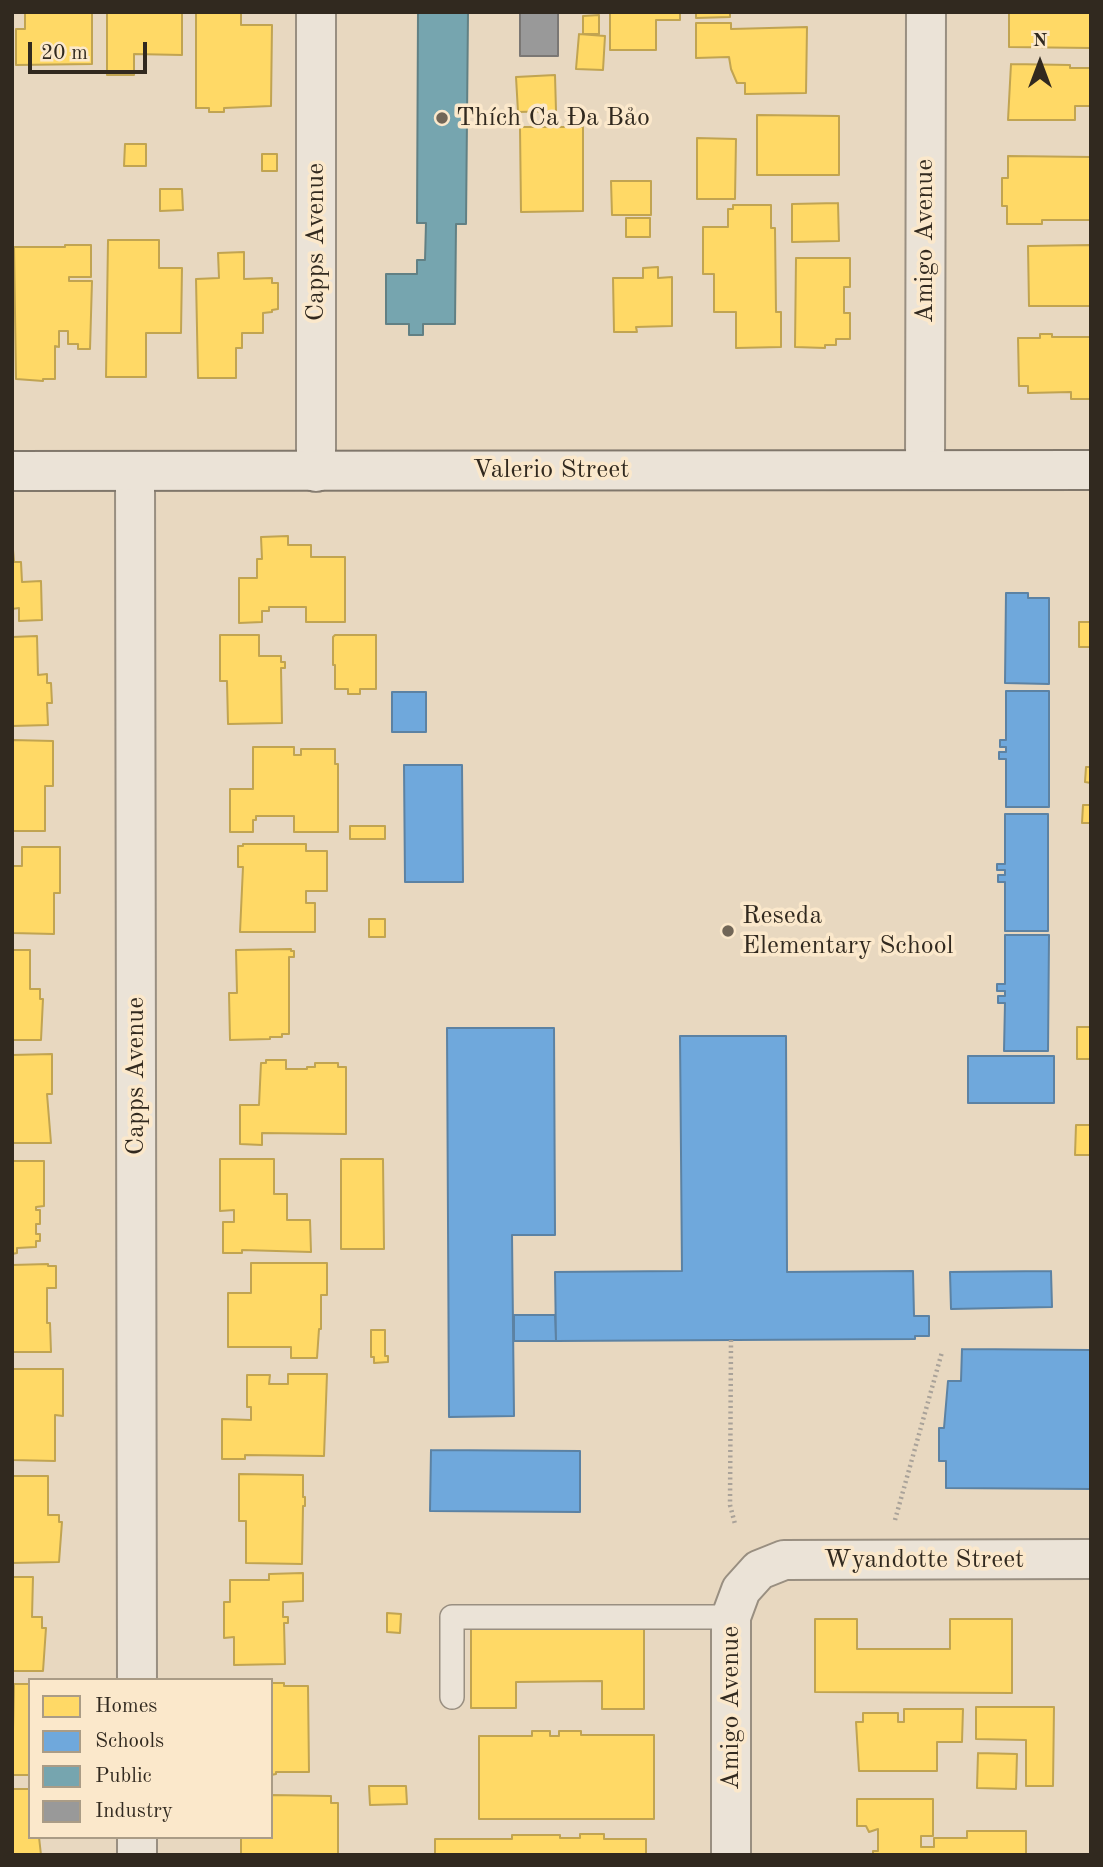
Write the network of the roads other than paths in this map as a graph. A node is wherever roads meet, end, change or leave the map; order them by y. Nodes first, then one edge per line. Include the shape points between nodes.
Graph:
1 (316, 12) edge
2 (926, 12) edge
3 (925, 470) junction
4 (1091, 470) edge
5 (12, 471) edge
6 (135, 472) junction
7 (316, 472) junction
8 (1091, 1559) edge
9 (759, 1570) joint
10 (731, 1616) junction
11 (136, 1678) edge
12 (452, 1698) dead end
13 (731, 1855) edge

1 - 7 street, Capps Avenue
2 - 3 street, Amigo Avenue
3 - 4 street, Valerio Street
3 - 7 street, Valerio Street
5 - 6 street, Valerio Street
6 - 7 street, Valerio Street
6 - 11 street, Capps Avenue
8 - 9 street, Wyandotte Street via 784,1560
9 - 10 street, Amigo Avenue via 741,1590
10 - 12 lane via 452,1616
10 - 13 street, Amigo Avenue

